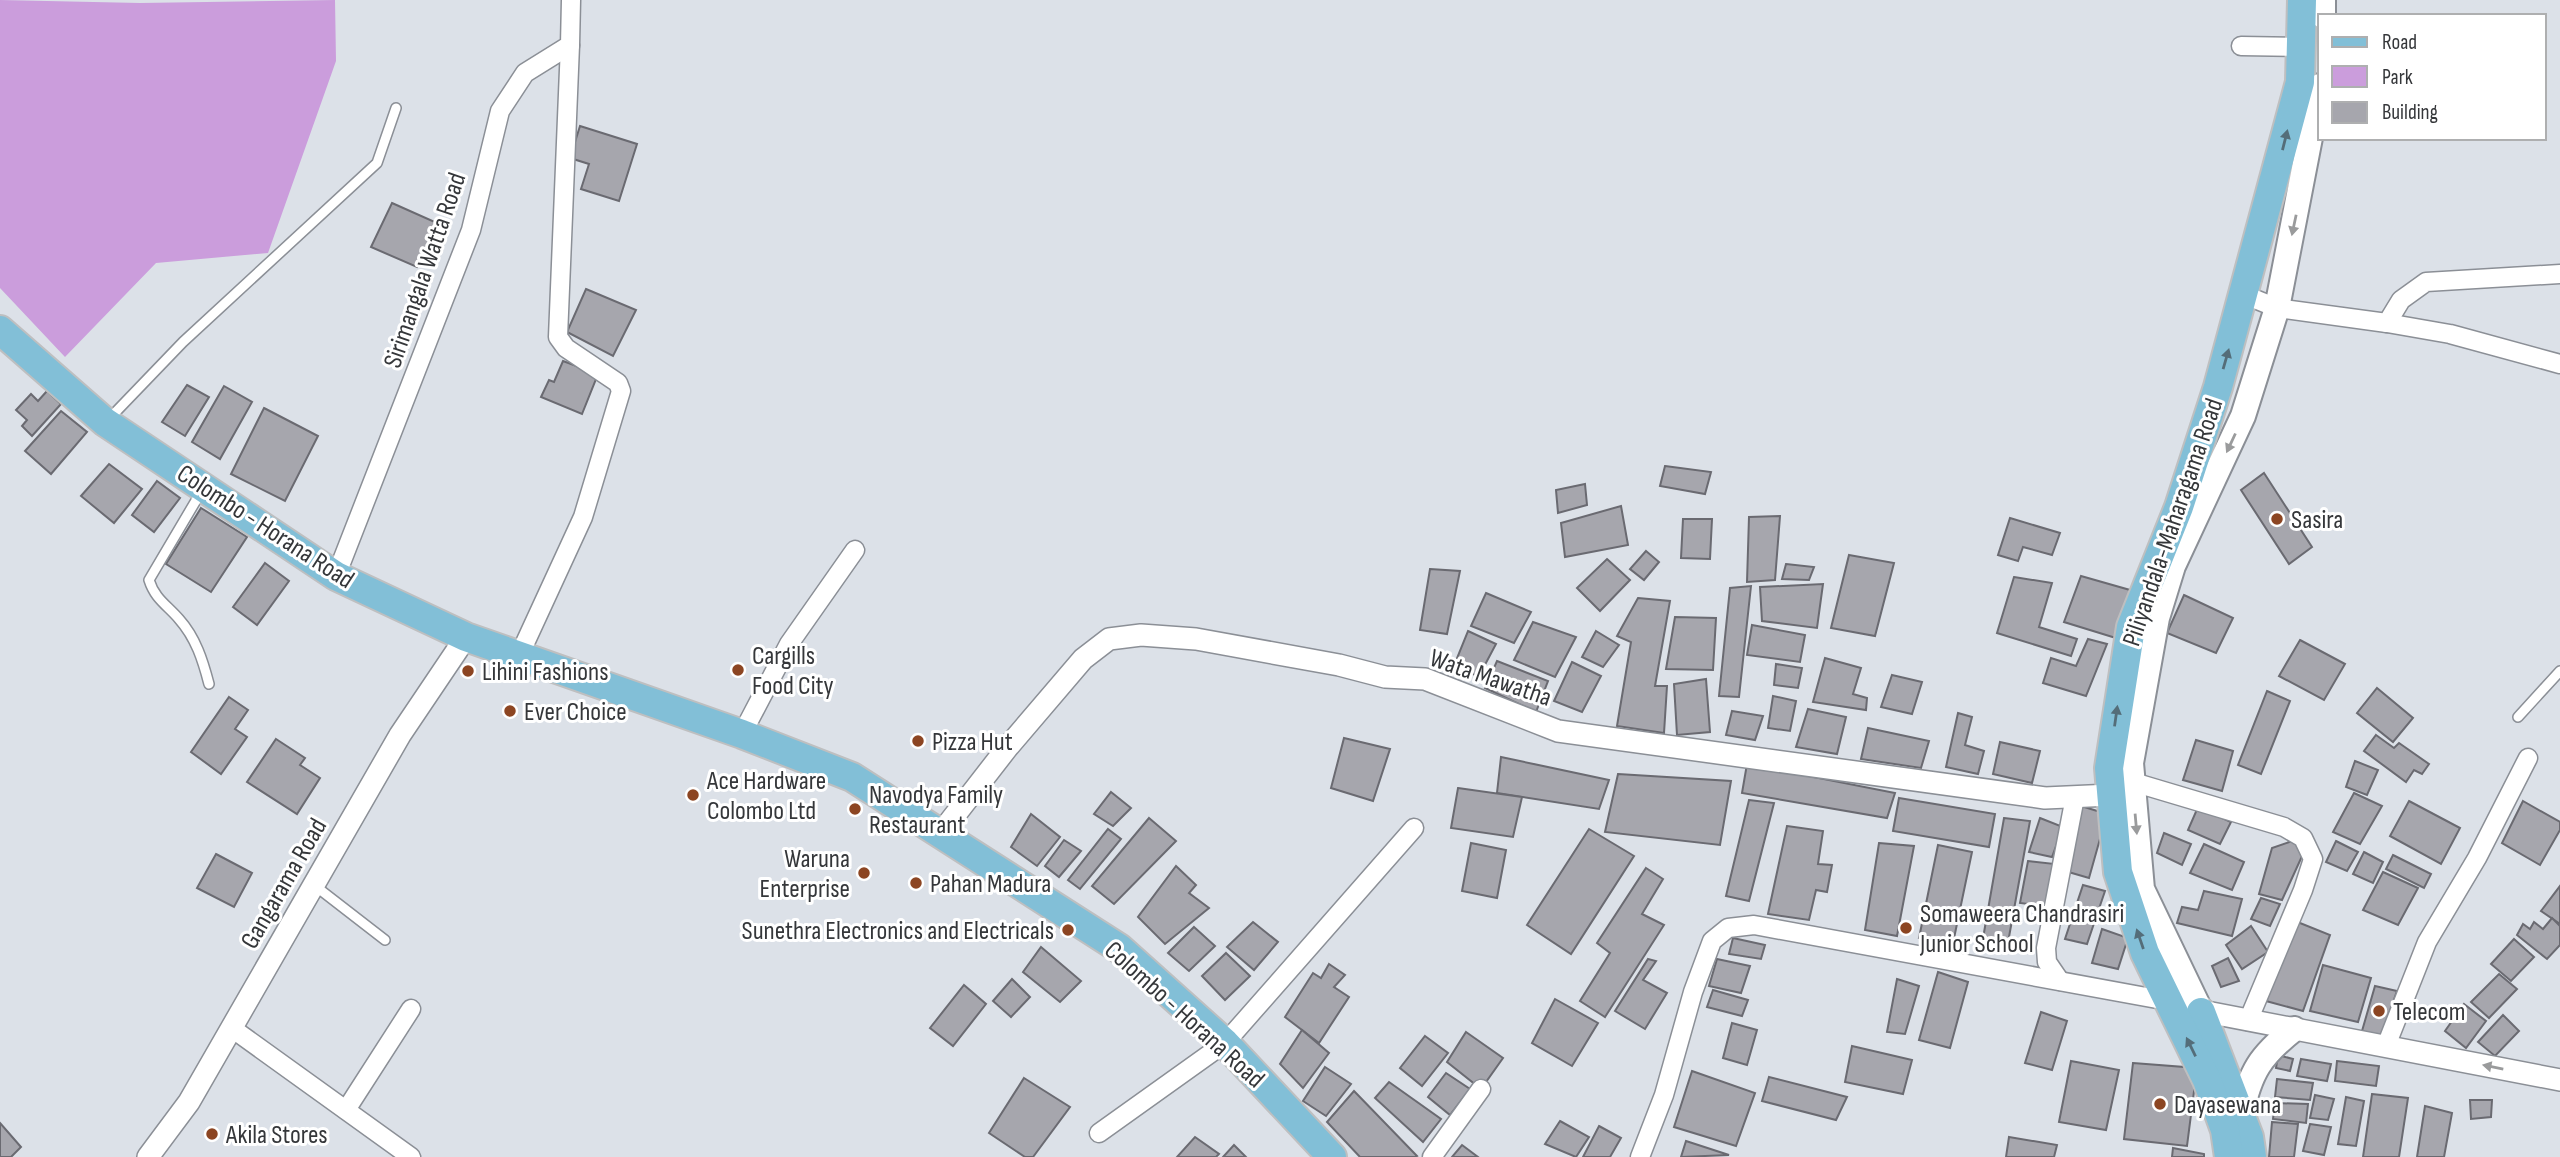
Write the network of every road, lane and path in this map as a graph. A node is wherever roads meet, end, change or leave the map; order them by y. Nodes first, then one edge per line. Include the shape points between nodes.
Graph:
1 (571, 0) edge
2 (2302, 0) edge
3 (570, 45) junction
4 (2241, 46) dead end
5 (2301, 47) junction
6 (2318, 96) edge
7 (396, 108) dead end
8 (2560, 274) edge
9 (2245, 295) junction
10 (2277, 307) junction
11 (2387, 323) junction
12 (0, 330) edge
13 (2560, 363) edge
14 (106, 422) junction
15 (204, 488) junction
16 (855, 550) dead end
17 (336, 576) junction
18 (466, 637) junction
19 (519, 656) junction
20 (2560, 671) edge
21 (209, 684) dead end
22 (2518, 717) dead end
23 (742, 734) junction
24 (2528, 758) dead end
25 (2122, 789) junction
26 (2075, 797) junction
27 (1415, 828) dead end
28 (941, 833) junction
29 (314, 885) junction
30 (386, 940) dead end
31 (2060, 981) junction
32 (2168, 1001) junction
33 (411, 1009) dead end
34 (2201, 1012) junction
35 (2248, 1021) junction
36 (233, 1029) junction
37 (2294, 1029) junction
38 (1225, 1043) junction
39 (2386, 1046) junction
40 (2560, 1080) edge
41 (1481, 1088) dead end
42 (346, 1110) junction
43 (2241, 1114) junction
44 (1099, 1133) dead end
45 (148, 1157) edge
46 (411, 1157) edge
47 (1332, 1157) edge
48 (1432, 1157) edge
49 (1640, 1157) edge
50 (2229, 1157) edge
51 (2252, 1157) edge

1 - 3 street
2 - 5 main road, Piliyandala-Maharagama Road
3 - 17 street, Sirimangala Watta Road via 525,73 500,111 471,230
3 - 19 street via 558,337 566,348 618,383 621,391 583,517
4 - 5 street
9 -> 5 main road, Piliyandala-Maharagama Road via 2300,82
6 -> 10 main road, Piliyandala-Maharagama Road
7 - 14 lane via 376,163 183,342
8 - 11 street via 2426,282 2400,300
9 - 10 street
25 -> 9 main road, Piliyandala-Maharagama Road via 2109,768 2132,627 2179,507
10 - 11 street
10 -> 25 main road, Piliyandala-Maharagama Road via 2243,416 2179,553 2161,605
11 - 13 street
12 - 14 main road, Colombo - Horana Road
14 - 15 main road, Colombo - Horana Road
15 - 17 main road, Colombo - Horana Road
15 - 21 lane via 149,580 154,595 180,621 200,651
16 - 23 street via 789,644
17 - 18 main road, Colombo - Horana Road
18 - 19 main road, Colombo - Horana Road
18 - 29 street, Gangarama Road via 400,735
19 - 23 main road, Colombo - Horana Road
20 - 22 lane
23 - 28 main road, Colombo - Horana Road via 852,777
24 - 39 street via 2427,942
25 - 26 street, Wata Mawatha
32 -> 25 main road, Piliyandala-Maharagama Road via 2145,953 2118,872
25 -> 34 main road, Piliyandala-Maharagama Road via 2142,889
25 - 35 street via 2284,827 2303,838 2313,859
26 - 28 street, Wata Mawatha via 2045,798 1558,731 1425,680 1385,677 1196,639 1141,635 1109,639 1083,659
26 - 31 street via 2046,948 2047,962
27 - 38 street
28 - 38 main road, Colombo - Horana Road via 1119,948
29 - 30 lane
29 - 36 street, Gangarama Road
31 - 32 street
31 - 49 street via 1754,925 1728,928 1712,941 1707,954
32 - 34 street
50 -> 32 main road, Piliyandala-Maharagama Road via 2225,1130 2207,1080
33 - 42 street
34 - 35 street
34 - 43 main road, Piliyandala-Maharagama Road
35 - 37 street
36 - 42 street
36 - 45 street, Gangarama Road via 189,1102
37 - 39 street
37 - 43 main road via 2266,1051 2254,1070
38 - 44 street
38 - 47 main road, Colombo - Horana Road
40 -> 39 street
41 - 48 street
42 - 46 street
43 - 51 main road, Piliyandala-Maharagama Road

